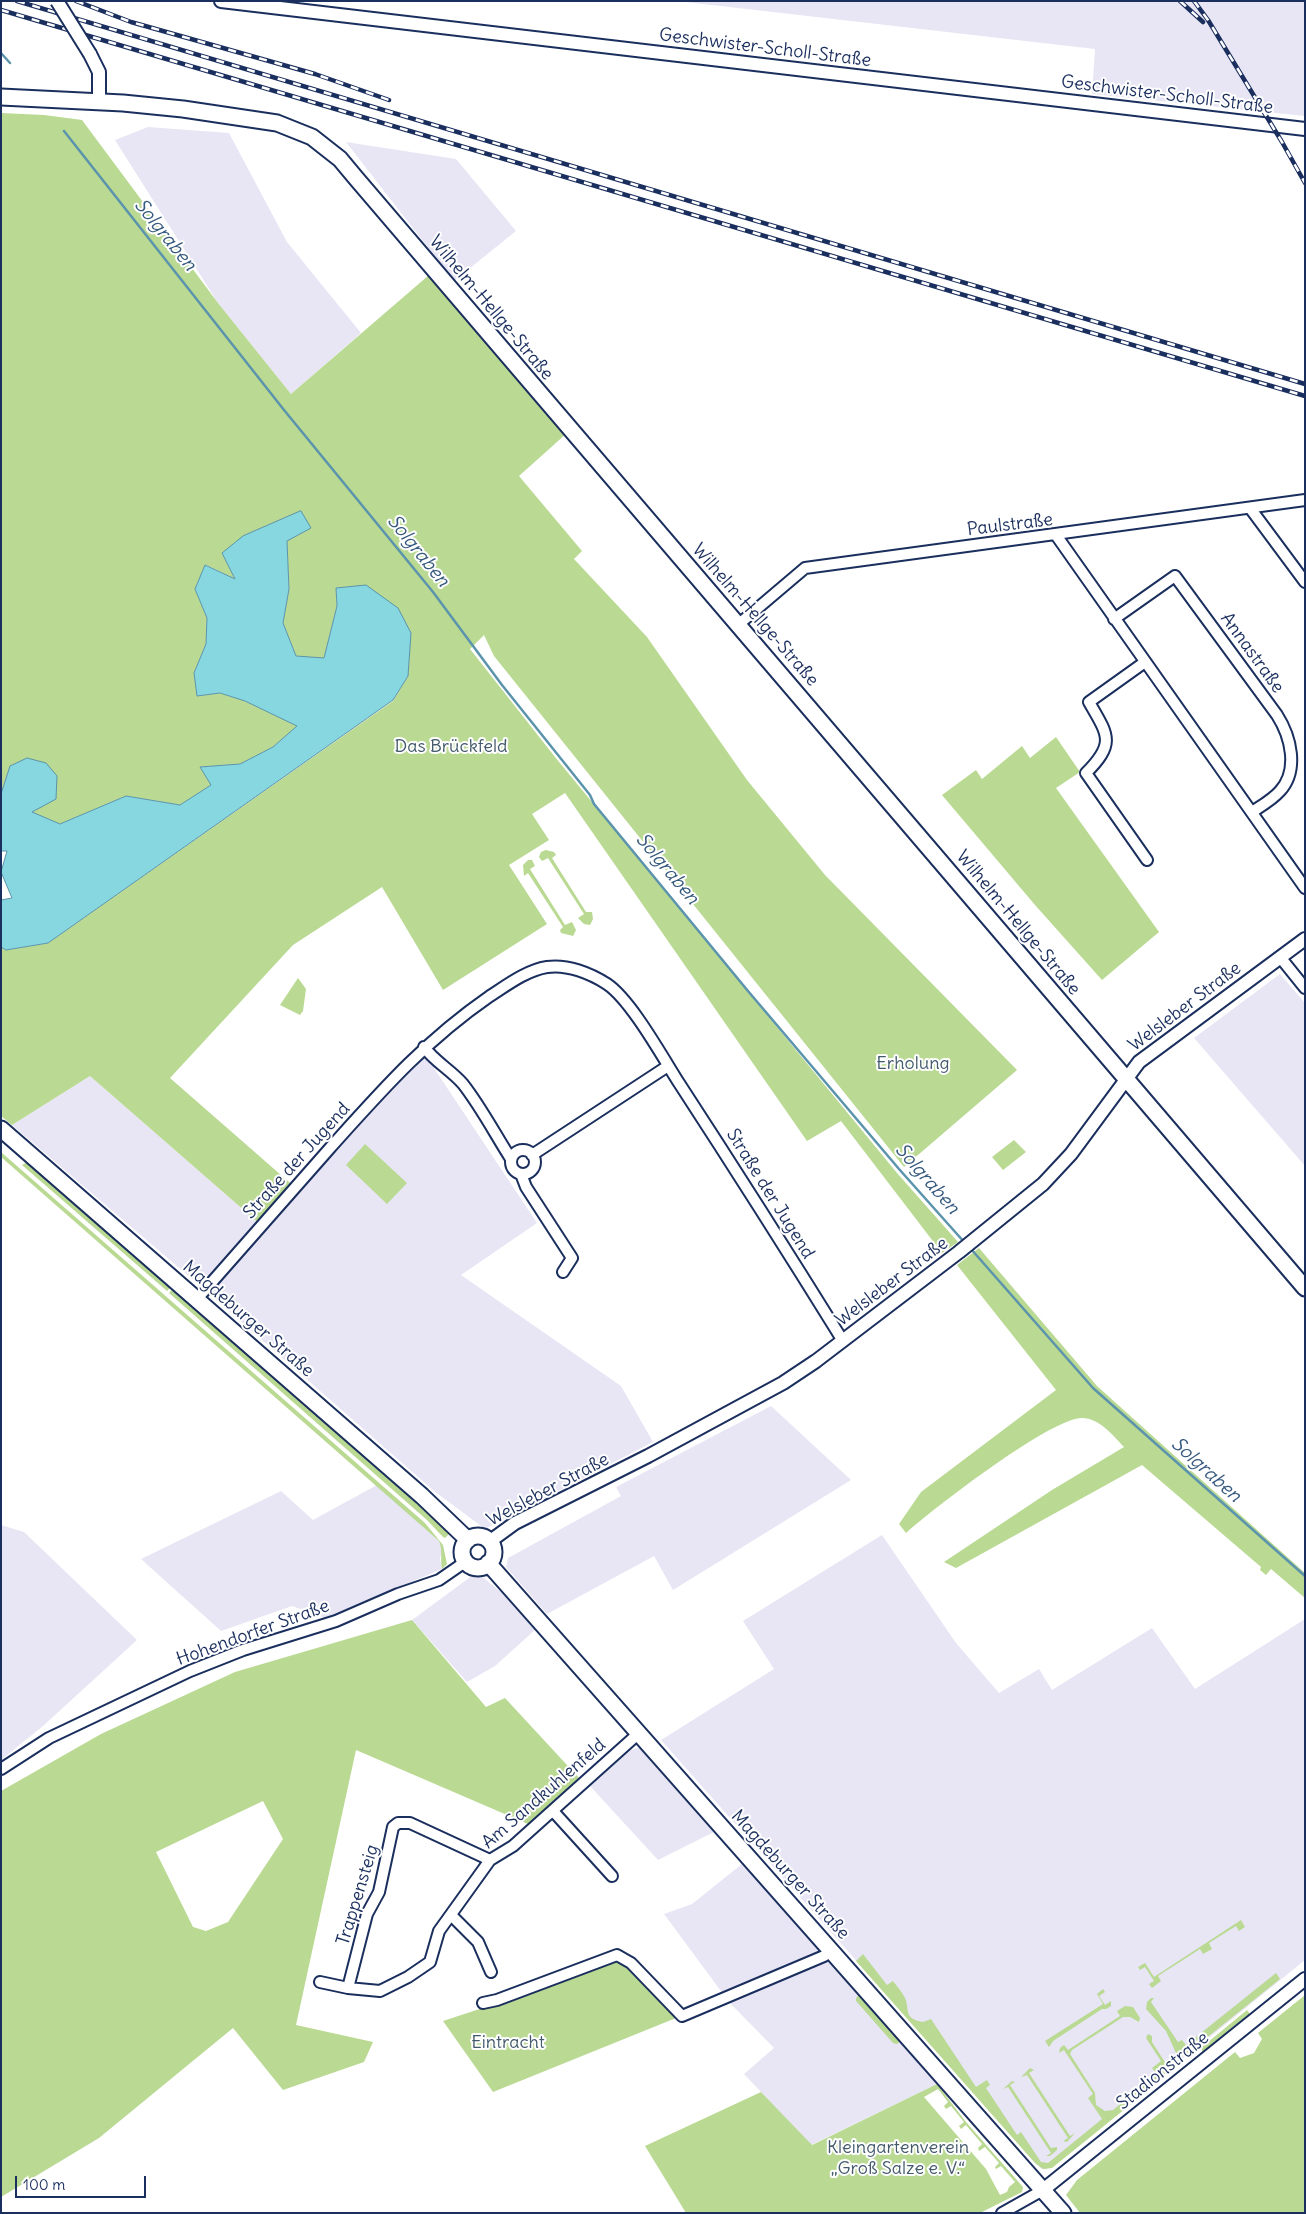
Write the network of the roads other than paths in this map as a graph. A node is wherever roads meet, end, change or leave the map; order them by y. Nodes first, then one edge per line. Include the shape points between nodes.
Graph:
1 (57, 1) edge
2 (221, 1) edge
3 (1, 97) edge
4 (99, 101) junction
5 (1305, 129) edge
6 (1305, 500) edge
7 (1250, 508) junction
8 (1056, 536) junction
9 (1305, 582) edge
10 (1114, 618) junction
11 (739, 624) junction
12 (1145, 662) junction
13 (1252, 812) junction
14 (1147, 860) dead end
15 (1305, 888) edge
16 (1305, 939) edge
17 (1280, 957) junction
18 (1305, 988) edge
19 (424, 1047) junction
20 (668, 1066) junction
21 (1126, 1078) junction
22 (1, 1129) edge
23 (532, 1155) junction
24 (511, 1159) junction
25 (521, 1174) junction
26 (563, 1272) dead end
27 (1305, 1288) edge
28 (197, 1299) junction
29 (843, 1341) junction
30 (468, 1540) junction
31 (489, 1542) junction
32 (465, 1562) junction
33 (488, 1563) junction
34 (639, 1734) junction
35 (1, 1769) edge
36 (553, 1811) junction
37 (490, 1860) junction
38 (612, 1876) dead end
39 (451, 1915) junction
40 (832, 1950) junction
41 (491, 1972) dead end
42 (1305, 1979) edge
43 (320, 1982) dead end
44 (348, 1988) junction
45 (483, 2003) dead end
46 (1042, 2190) junction
47 (1002, 2213) edge
48 (1063, 2213) edge

1 - 4 street, bridge via 99,72
2 - 5 street, Geschwister-Scholl-Straße
3 - 4 main road, Wilhelm-Hellge-Straße
4 - 11 main road, Wilhelm-Hellge-Straße via 277,123 305,133 326,146
6 - 7 street, Paulstraße
7 - 8 street, Paulstraße
7 - 9 street
8 - 10 street
8 - 11 street, Paulstraße via 806,568
10 - 12 street
10 - 13 street, Annastraße via 1175,576 1278,715 1289,741 1290,770 1280,791
11 - 21 main road, Wilhelm-Hellge-Straße
12 - 13 street
12 - 14 street via 1089,702 1104,728 1107,743 1100,759 1086,773
13 - 15 street
16 - 17 street, Welsleber Straße
17 - 18 street
17 - 21 street, Welsleber Straße via 1152,1051
19 - 20 street, Straße der Jugend via 463,1015 525,974 546,967 566,967 608,984 619,994
19 - 24 street via 463,1085
19 - 28 street, Straße der Jugend via 397,1073
20 - 23 street
20 - 29 street, Straße der Jugend
21 - 27 main road, Wilhelm-Hellge-Straße
21 - 29 street, Welsleber Straße via 1071,1154 1043,1184
22 - 28 main road, Magdeburger Straße
23 - 24 street via 521,1151
23 - 25 street via 533,1168
24 - 25 street via 514,1170
25 - 26 street via 572,1258
28 - 30 main road, Magdeburger Straße
29 - 31 street, Welsleber Straße via 783,1383 598,1483 516,1523
30 - 31 main road via 478,1536
30 - 32 main road via 462,1552
31 - 33 main road via 493,1554
32 - 33 main road via 475,1568
32 - 35 street, Hohendorfer Straße via 439,1580 398,1594 336,1622 242,1650 190,1671 49,1738
33 - 34 main road, Magdeburger Straße
34 - 36 street, Am Sandkuhlenfeld
34 - 40 main road, Magdeburger Straße
36 - 37 street, Am Sandkuhlenfeld via 514,1846
36 - 38 street
37 - 39 street, Am Sandkuhlenfeld
37 - 44 street, Trappensteig via 410,1824 398,1823 393,1827 379,1892 367,1914
39 - 41 street via 478,1942
39 - 44 street, Am Sandkuhlenfeld via 439,1931 430,1962 380,1991
40 - 45 street via 682,2016 631,1963 616,1955
40 - 46 main road, Magdeburger Straße
42 - 46 street, Stadionstraße
43 - 44 street, Am Sandkuhlenfeld
46 - 47 street
46 - 48 main road, Magdeburger Straße

